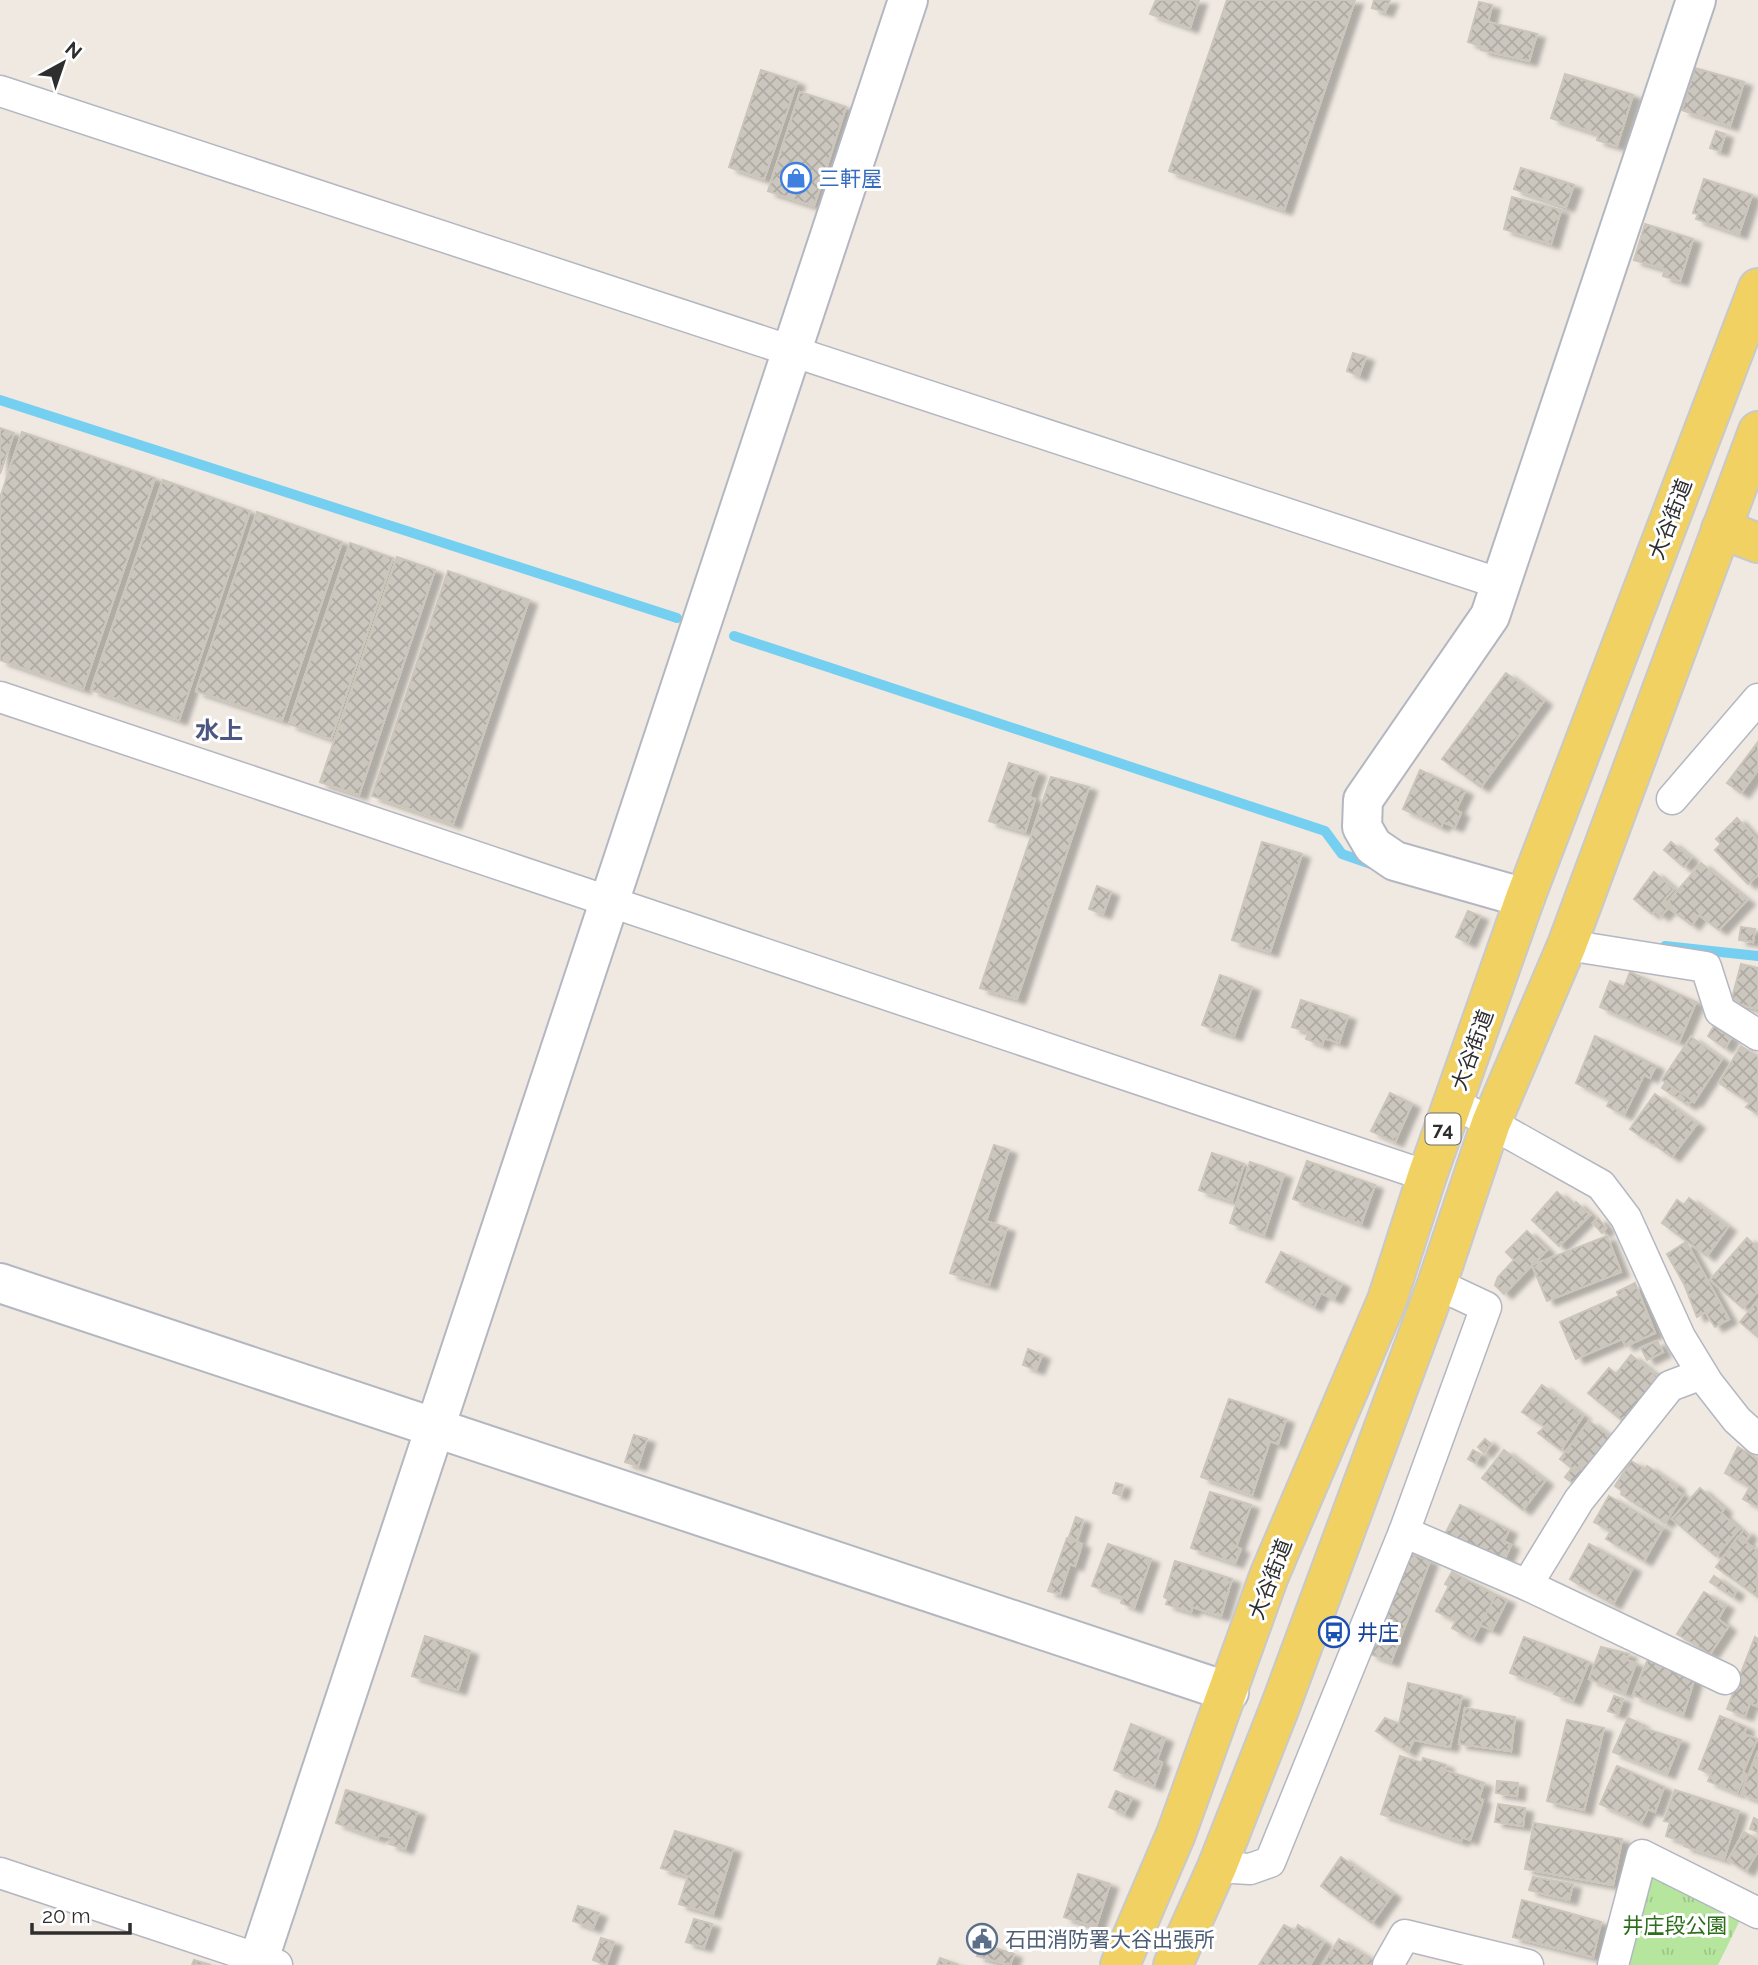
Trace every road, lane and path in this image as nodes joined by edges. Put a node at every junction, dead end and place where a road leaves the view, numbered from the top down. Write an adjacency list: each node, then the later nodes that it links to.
1 (908, 0): 5 (street)
2 (1696, 0): 9 (street)
3 (0, 91): 5 (street)
4 (1758, 288): 13 (main road, 大谷街道 / 74)
5 (793, 352): 9 (street); 14 (street)
6 (1758, 431): 7 (main road, 74)
7 (1721, 529): 8 (main road); 15 (main road, 74)
8 (1758, 543)
9 (1501, 584): 13 (street)
10 (0, 697): 14 (street)
11 (1758, 699): 12 (street)
12 (1672, 799)
13 (1525, 898): 17 (main road, 大谷街道 / 74)
14 (611, 903): 19 (street); 23 (street)
15 (1567, 944): 16 (street); 18 (main road, 74)
16 (1758, 1035)
17 (1453, 1102): 18 (street); 19 (main road, 大谷街道 / 74)
18 (1491, 1123): 21 (main road, 74); 22 (street)
19 (1427, 1177): 28 (main road, 大谷街道 / 74)
20 (0, 1283): 23 (street)
21 (1437, 1284): 25 (street); 29 (main road, 74)
22 (1702, 1374): 24 (street); 26 (street)
23 (435, 1429): 28 (street); 32 (street)
24 (1758, 1439)
25 (1404, 1532): 26 (street); 29 (street)
26 (1527, 1585): 27 (street)
27 (1725, 1679)
28 (1229, 1692): 33 (main road, 大谷街道 / 74)
29 (1217, 1867): 34 (main road, 74)
30 (0, 1873): 32 (street)
31 (1758, 1913): 37 (street)
32 (264, 1963)
33 (1120, 1965)
34 (1173, 1965)
35 (1388, 1965): 36 (street)
36 (1528, 1965)
37 (1613, 1965)

